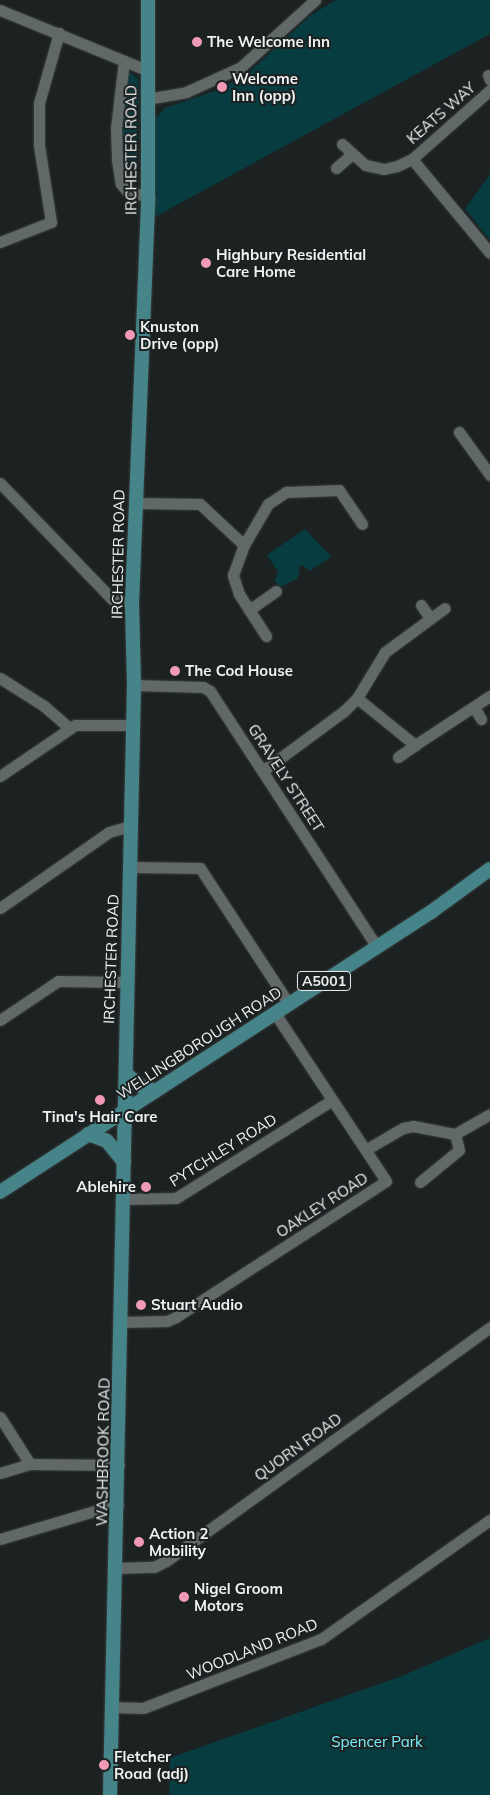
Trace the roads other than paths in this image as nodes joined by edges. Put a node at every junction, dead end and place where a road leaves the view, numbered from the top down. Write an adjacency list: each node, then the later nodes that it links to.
1 (148, 0): 7 (main road, IRCHESTER ROAD)
2 (315, 0): 3 (street)
3 (301, 4): 9 (street)
4 (0, 10): 5 (street)
5 (58, 33): 6 (street); 15 (street)
6 (124, 61): 7 (street); 14 (street)
7 (146, 70): 9 (main road, IRCHESTER ROAD)
8 (490, 90): 12 (street, KEATS WAY)
9 (148, 99): 14 (main road, IRCHESTER ROAD)
10 (342, 144): 11 (street, KEATS WAY)
11 (351, 155): 12 (street, KEATS WAY); 13 (street)
12 (412, 159): 16 (street, KEATS WAY)
13 (336, 168)
14 (148, 197): 20 (main road, IRCHESTER ROAD)
15 (0, 242)
16 (490, 253)
17 (459, 432): 18 (street)
18 (490, 475)
19 (1, 486): 24 (street)
20 (136, 503): 22 (street); 24 (main road, IRCHESTER ROAD)
21 (362, 524): 22 (street)
22 (244, 545): 27 (street)
23 (276, 591): 27 (street)
24 (132, 603): 31 (main road, IRCHESTER ROAD)
25 (421, 605): 28 (street)
26 (444, 608): 28 (street)
27 (249, 610): 29 (street)
28 (430, 618): 33 (street)
29 (266, 636)
30 (0, 678): 37 (street)
31 (134, 685): 36 (main road, IRCHESTER ROAD); 40 (street, GRAVELY STREET)
32 (490, 696): 34 (street)
33 (357, 698): 38 (street); 40 (street)
34 (474, 708): 35 (street); 38 (street)
35 (481, 719)
36 (133, 725): 37 (street); 42 (main road, IRCHESTER ROAD)
37 (69, 728): 41 (street)
38 (416, 745): 39 (street)
39 (398, 757)
40 (264, 770): 46 (street, GRAVELY STREET)
41 (0, 776)
42 (130, 826): 43 (main road, IRCHESTER ROAD); 45 (street)
43 (130, 867): 47 (main road, IRCHESTER ROAD); 48 (street)
44 (490, 869): 46 (main road, WELLINGBOROUGH ROAD / A5001)
45 (0, 908)
46 (377, 947): 48 (main road, WELLINGBOROUGH ROAD / A5001)
47 (127, 982): 50 (street); 51 (main road, IRCHESTER ROAD)
48 (289, 1004): 49 (main road, WELLINGBOROUGH ROAD / A5001)
49 (275, 1013): 52 (main road, WELLINGBOROUGH ROAD / A5001); 53 (street, OAKLEY ROAD)
50 (0, 1020)
51 (126, 1074): 52 (main road); 54 (main road, IRCHESTER ROAD)
52 (155, 1091): 54 (main road, WELLINGBOROUGH ROAD / A5001)
53 (332, 1100): 58 (street, OAKLEY ROAD); 62 (street, PYTCHLEY ROAD)
54 (125, 1110): 56 (main road, WELLINGBOROUGH ROAD / A5001); 59 (main road, WASHBROOK ROAD)
55 (490, 1114): 57 (street)
56 (88, 1134): 59 (main road); 61 (main road, WELLINGBOROUGH ROAD / A5001)
57 (455, 1134): 58 (street); 60 (street)
58 (367, 1149): 63 (street, OAKLEY ROAD)
59 (124, 1162): 62 (main road, WASHBROOK ROAD)
60 (420, 1182)
61 (0, 1192)
62 (124, 1199): 63 (main road, WASHBROOK ROAD)
63 (121, 1322): 67 (main road, WASHBROOK ROAD)
64 (490, 1327): 72 (street, QUORN ROAD)
65 (0, 1417): 66 (street)
66 (30, 1464): 67 (street); 68 (street)
67 (119, 1465): 69 (main road, WASHBROOK ROAD)
68 (0, 1473)
69 (118, 1504): 71 (street); 72 (main road, WASHBROOK ROAD)
70 (490, 1520): 73 (street, WOODLAND ROAD)
71 (0, 1539)
72 (116, 1568): 73 (main road, WASHBROOK ROAD)
73 (112, 1707): 74 (main road, WASHBROOK ROAD)
74 (110, 1795)

